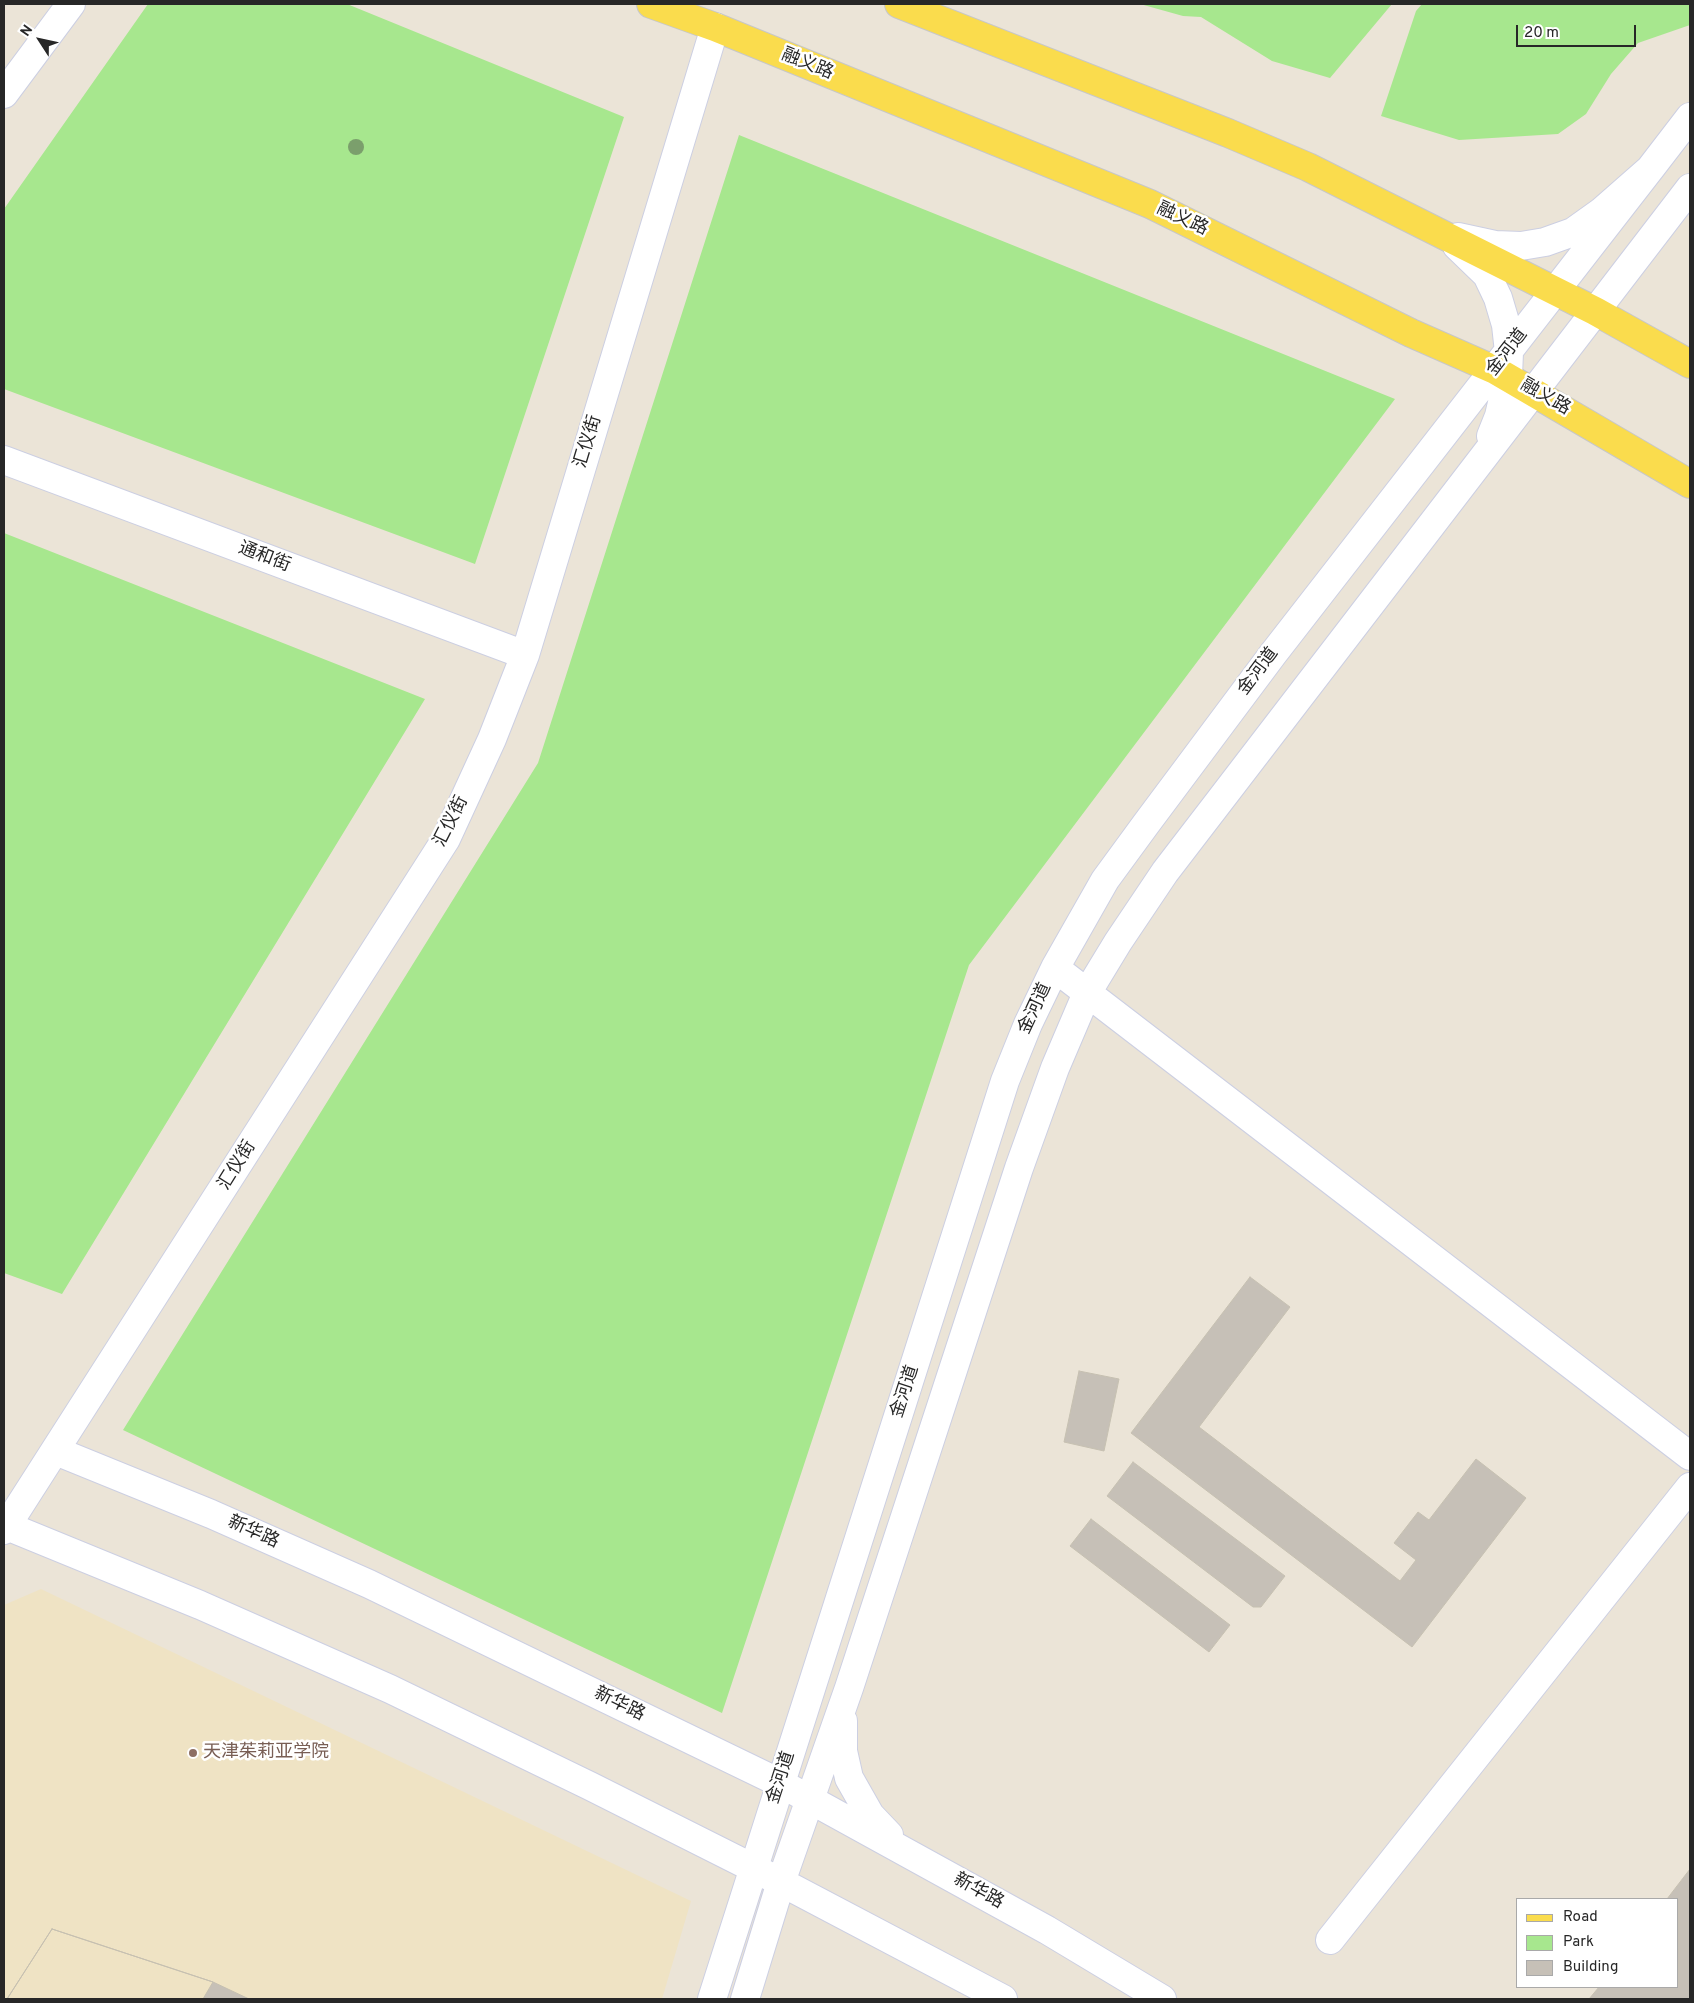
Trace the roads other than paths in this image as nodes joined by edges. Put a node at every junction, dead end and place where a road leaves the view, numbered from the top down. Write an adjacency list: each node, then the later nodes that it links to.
1 (71, 4): 5 (street)
2 (650, 4): 4 (main road, 融义路)
3 (899, 4): 9 (main road)
4 (715, 27): 13 (main road, 融义路); 18 (street, 汇仪街)
5 (4, 94)
6 (1690, 117): 7 (street)
7 (1650, 169): 9 (street); 10 (street, 金河道)
8 (1690, 188): 11 (street, 金河道)
9 (1437, 230): 10 (main road); 13 (street)
10 (1555, 291): 11 (main road); 13 (street, 金河道)
11 (1595, 311): 12 (main road); 14 (street, 金河道)
12 (1690, 364)
13 (1504, 366): 14 (main road, 融义路); 16 (street); 19 (street, 金河道)
14 (1534, 391): 16 (street, 金河道); 17 (main road, 融义路)
15 (4, 460): 18 (street, 通和街)
16 (1470, 474): 20 (street, 金河道)
17 (1690, 484)
18 (525, 655): 21 (street, 汇仪街)
19 (1055, 968): 20 (street); 26 (street, 金河道)
20 (1087, 993): 22 (street); 25 (street, 金河道)
21 (56, 1451): 24 (street, 汇仪街); 26 (street, 新华路)
22 (1690, 1456)
23 (1690, 1487): 31 (street)
24 (5, 1528): 29 (street)
25 (849, 1688): 27 (street, 金河道); 28 (street)
26 (780, 1783): 27 (street, 新华路); 29 (street, 金河道)
27 (810, 1798): 28 (street, 新华路); 30 (street, 金河道)
28 (916, 1859): 35 (street, 新华路)
29 (753, 1868): 30 (street); 32 (street, 金河道)
30 (781, 1882): 33 (street, 金河道); 34 (street)
31 (1330, 1940)
32 (712, 1999)
33 (745, 1999)
34 (1003, 1999)
35 (1162, 1999)

